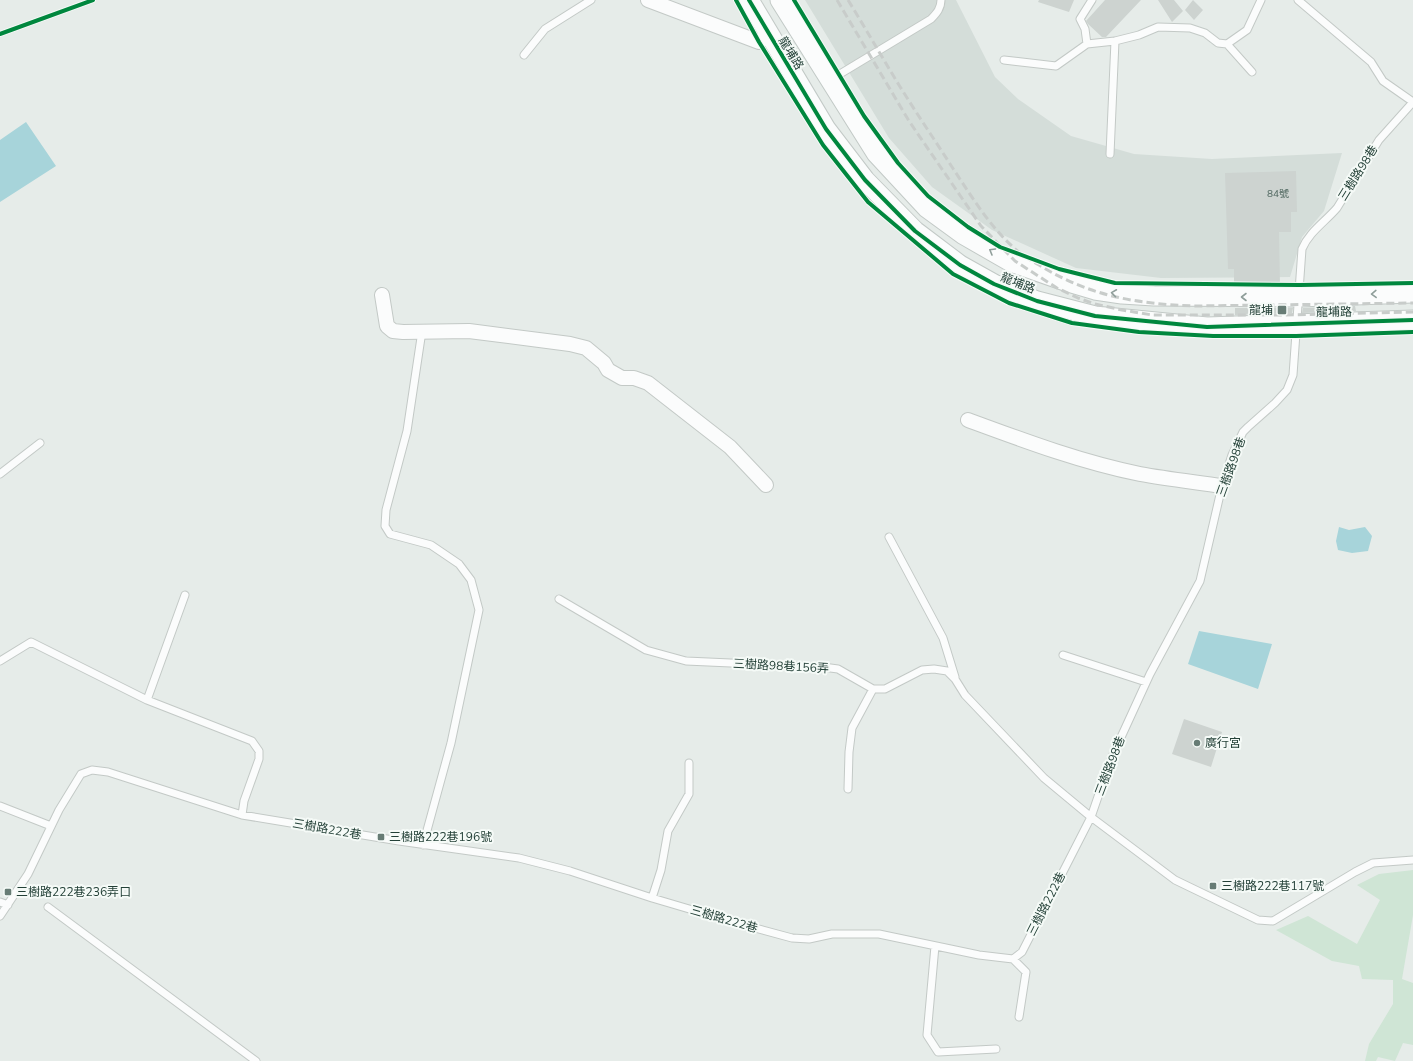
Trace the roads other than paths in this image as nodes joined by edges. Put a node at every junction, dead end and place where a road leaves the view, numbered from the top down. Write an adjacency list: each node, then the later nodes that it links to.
1 (591, 0): 13 (lane)
2 (648, 0): 9 (street)
3 (749, 0): 9 (street, 龍埔路)
4 (780, 0): 16 (street, 龍埔路)
5 (941, 0): 16 (lane)
6 (1092, 0): 11 (lane)
7 (1261, 0): 12 (lane)
8 (1298, 0): 17 (lane)
9 (769, 35): 23 (street, 龍埔路)
10 (1115, 41): 11 (lane); 12 (lane); 18 (lane)
11 (1087, 44): 14 (lane)
12 (1227, 44): 15 (lane)
13 (524, 55)
14 (1004, 60)
15 (1252, 72)
16 (830, 80): 21 (street, 龍埔路, one-way to 16)
17 (1413, 102): 21 (lane, 三樹路98巷)
18 (1110, 154)
19 (1413, 293): 21 (street, 龍埔路, one-way to 21)
20 (382, 294): 24 (street)
21 (1298, 297): 23 (lane, 三樹路98巷)
22 (1413, 320): 23 (street, 龍埔路)
23 (1296, 323): 29 (lane, 三樹路98巷)
24 (422, 331): 28 (street); 45 (lane)
25 (968, 420): 29 (street)
26 (40, 443): 27 (lane)
27 (0, 474)
28 (766, 485)
29 (1222, 486): 36 (lane, 三樹路98巷)
30 (889, 537): 35 (lane)
31 (185, 595): 38 (lane)
32 (559, 599): 37 (lane, 三樹路98巷156弄)
33 (1063, 655): 36 (lane)
34 (0, 660): 38 (lane)
35 (956, 679): 37 (lane); 43 (lane)
36 (1146, 682): 43 (lane, 三樹路98巷)
37 (873, 689): 40 (lane)
38 (147, 700): 42 (lane)
39 (689, 763): 47 (lane)
40 (848, 789)
41 (0, 806): 44 (lane)
42 (242, 815): 44 (lane, 三樹路222巷); 45 (lane, 三樹路222巷)
43 (1091, 817): 46 (lane); 53 (lane, 三樹路222巷)
44 (51, 826): 49 (lane, 三樹路222巷)
45 (423, 845): 47 (lane, 三樹路222巷)
46 (1413, 860)
47 (652, 898): 52 (lane, 三樹路222巷)
48 (0, 902): 49 (lane)
49 (8, 905): 51 (lane, 三樹路222巷)
50 (48, 908): 56 (lane)
51 (0, 916)
52 (935, 946): 53 (lane, 三樹路222巷); 55 (lane)
53 (1013, 959): 54 (lane)
54 (1019, 1017)
55 (996, 1050)
56 (256, 1061)

